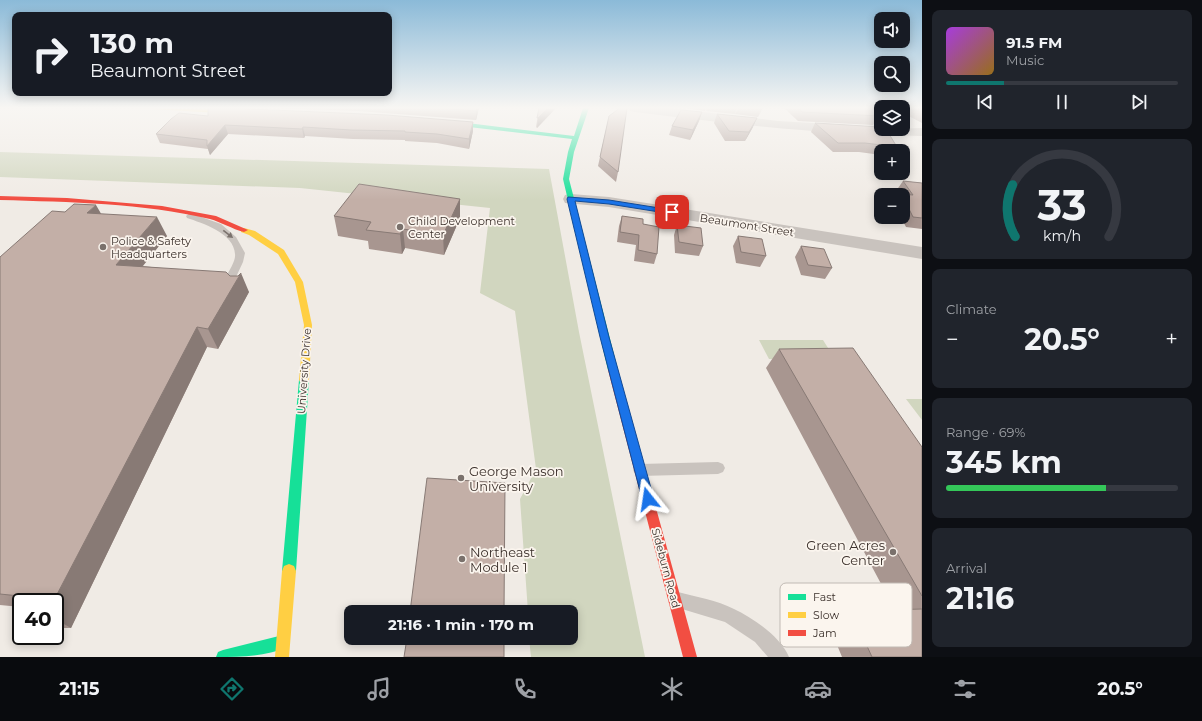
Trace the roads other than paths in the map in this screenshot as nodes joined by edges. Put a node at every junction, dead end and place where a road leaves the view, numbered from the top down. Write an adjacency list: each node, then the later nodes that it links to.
1 (575, 138): 3 (street, Sideburn Road)
2 (0, 198): 4 (street, University Drive)
3 (571, 199): 5 (street, Beaumont Street); 8 (street, Sideburn Road)
4 (180, 212): 6 (lane, one-way to 6); 10 (street, University Drive)
5 (922, 253)
6 (242, 292)
7 (718, 468): 8 (lane)
8 (640, 470): 9 (street, Sideburn Road)
9 (675, 599): 13 (street, Sideburn Road); 14 (lane)
10 (282, 642): 11 (street); 12 (street, University Drive)
11 (223, 657)
12 (282, 657)
13 (690, 657)
14 (780, 657)

